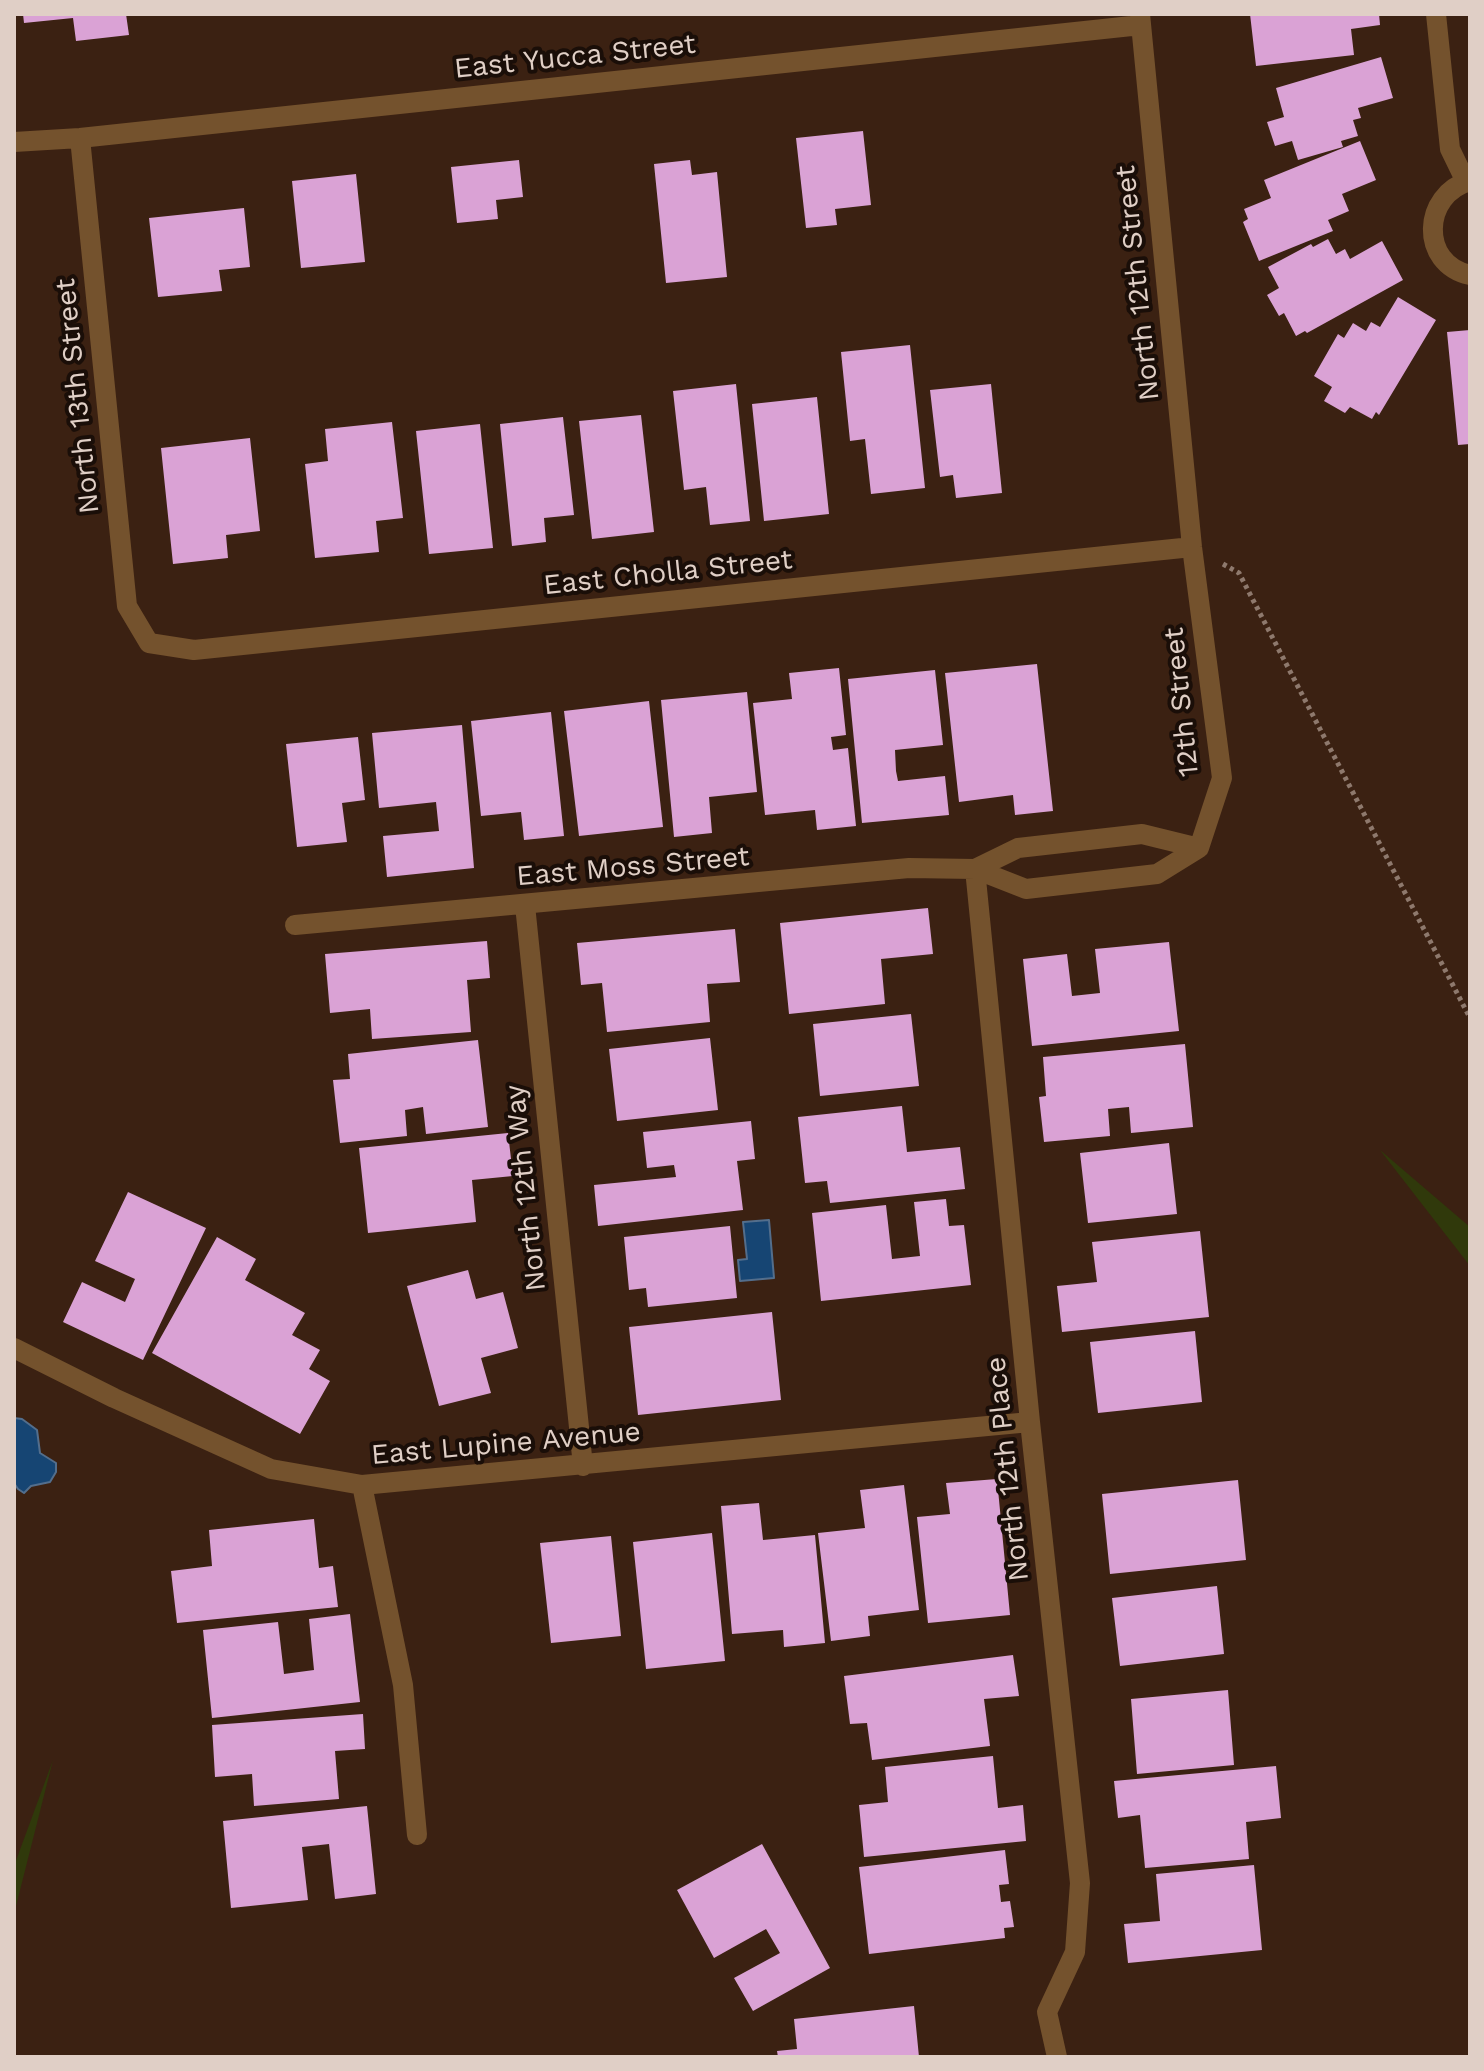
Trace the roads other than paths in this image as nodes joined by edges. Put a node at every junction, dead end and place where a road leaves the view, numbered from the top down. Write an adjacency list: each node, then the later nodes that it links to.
1 (1436, 14): 5 (street)
2 (1141, 19): 3 (street, East Yucca Street); 7 (street, North 12th Street)
3 (80, 138): 4 (street, East Yucca Street); 8 (street, North 13th Street)
4 (14, 142)
5 (1468, 181): 6 (street)
6 (1470, 275)
7 (1192, 547): 8 (street, East Cholla Street); 9 (street, 12th Street)
8 (149, 643)
9 (1199, 848): 10 (street, East Moss Street); 10 (street, East Moss Street)
10 (975, 869): 11 (street, East Moss Street); 14 (street, North 12th Place)
11 (525, 905): 12 (street, East Moss Street); 15 (street, North 12th Way)
12 (295, 925)
13 (14, 1348): 16 (street, East Lupine Avenue)
14 (1030, 1422): 15 (street, East Lupine Avenue); 18 (street, North 12th Place)
15 (583, 1466): 16 (street, East Lupine Avenue)
16 (362, 1485): 17 (street)
17 (417, 1835)
18 (1057, 2057)

